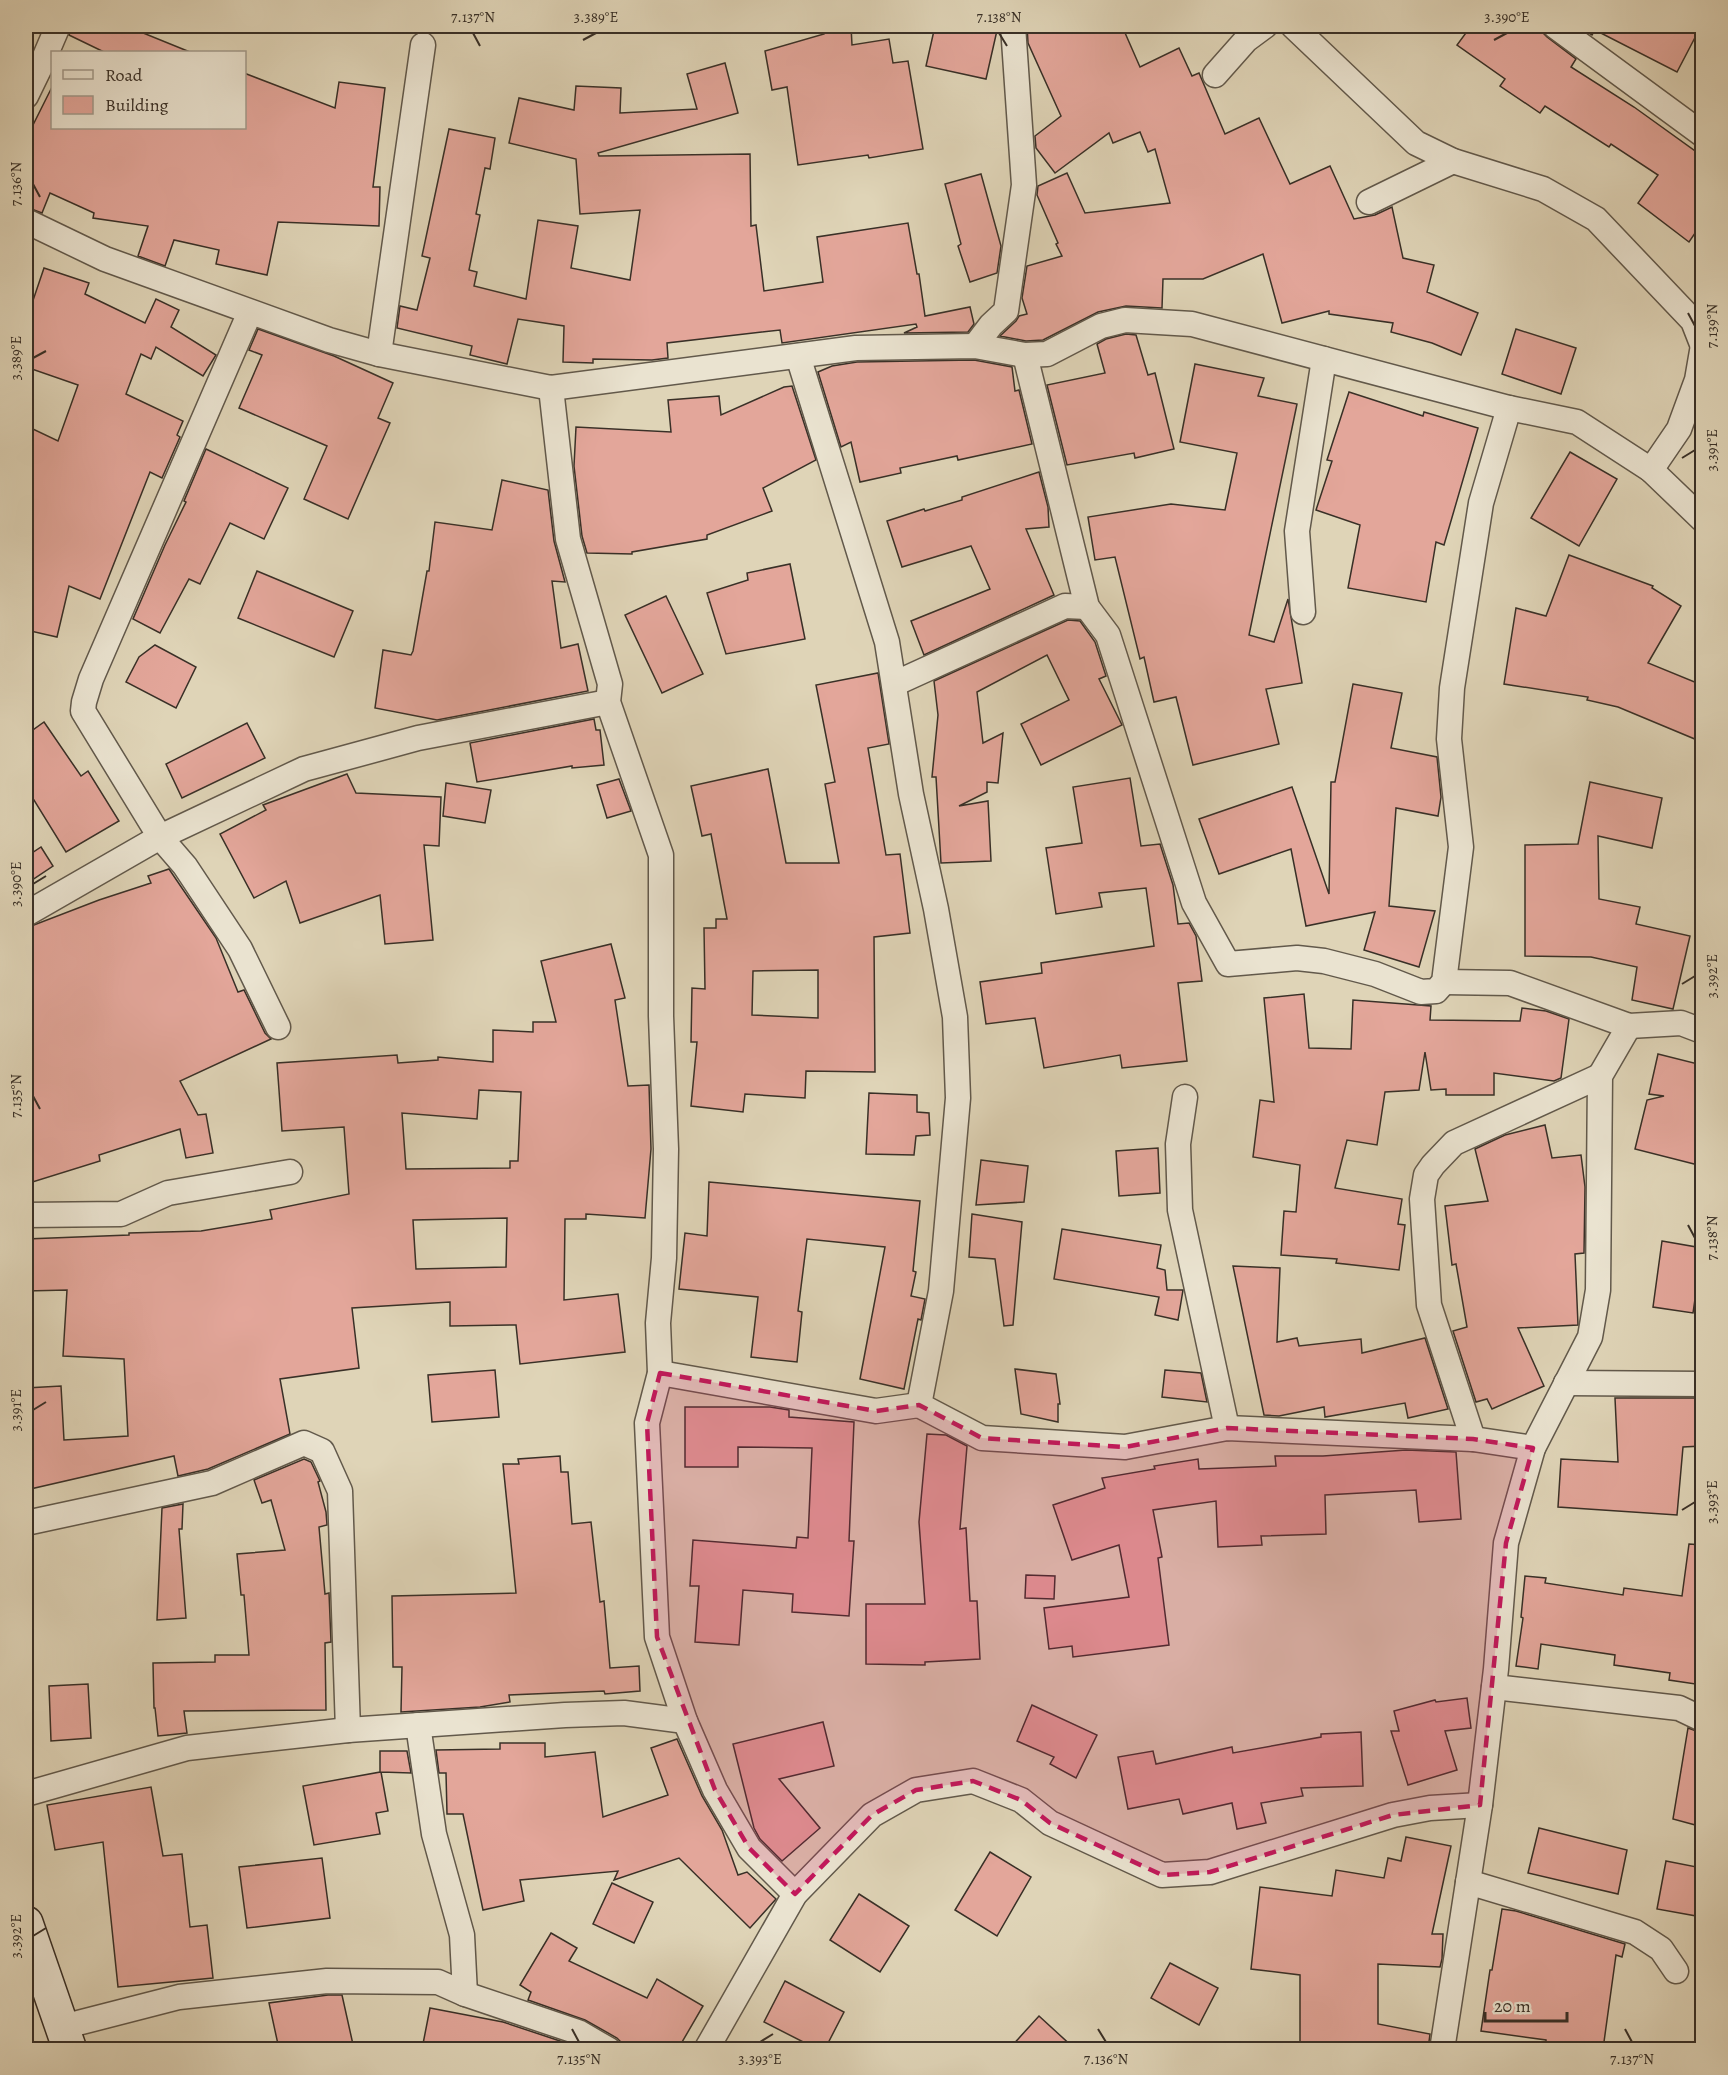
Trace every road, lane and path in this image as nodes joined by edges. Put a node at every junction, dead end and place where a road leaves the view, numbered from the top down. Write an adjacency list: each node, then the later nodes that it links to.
1 (58, 26): 8 (street)
2 (1012, 26): 15 (street)
3 (1265, 26): 7 (street)
4 (1293, 26): 10 (street)
5 (1555, 26): 9 (street)
6 (423, 45): 17 (street)
7 (1215, 75)
8 (26, 96)
9 (1702, 134)
10 (1452, 161): 11 (street); 14 (street)
11 (1369, 202)
12 (26, 221): 13 (street)
13 (250, 312): 17 (street); 29 (street)
14 (1702, 344)
15 (975, 346): 18 (street); 19 (street)
16 (1702, 351): 23 (street)
17 (379, 354): 21 (street)
18 (1025, 355): 20 (street); 25 (street)
19 (798, 356): 21 (street); 27 (street)
20 (1324, 359): 22 (street); 26 (street)
21 (551, 388): 28 (street)
22 (1509, 408): 23 (street); 31 (street)
23 (1651, 470): 24 (street)
24 (1702, 519)
25 (1087, 607): 27 (street); 31 (street)
26 (1303, 612)
27 (894, 684): 42 (street)
28 (608, 702): 29 (street); 39 (street)
29 (160, 837): 30 (street); 33 (street)
30 (26, 914)
31 (1444, 982): 32 (street)
32 (1629, 1026): 34 (street); 35 (street)
33 (278, 1027)
34 (1702, 1031)
35 (1600, 1076): 40 (street); 44 (street)
36 (1185, 1097): 43 (street)
37 (290, 1172): 38 (street)
38 (26, 1215)
39 (660, 1373): 42 (street); 49 (street)
40 (1566, 1383): 41 (street); 45 (street)
41 (1702, 1384)
42 (919, 1405): 43 (street)
43 (1227, 1428): 44 (street)
44 (1473, 1439): 45 (street)
45 (1533, 1448): 47 (street)
46 (26, 1523): 51 (street)
47 (1494, 1687): 48 (street); 53 (street)
48 (1702, 1719)
49 (685, 1722): 50 (street); 55 (street)
50 (418, 1725): 51 (street); 58 (street)
51 (348, 1730): 52 (street)
52 (26, 1794)
53 (1480, 1805): 54 (street); 55 (street)
54 (1468, 1882): 57 (street); 62 (street)
55 (795, 1894): 61 (street)
56 (26, 1923): 59 (street)
57 (1676, 1971)
58 (465, 1994): 59 (street); 60 (street)
59 (66, 2038)
60 (609, 2049)
61 (706, 2049)
62 (1442, 2049)

